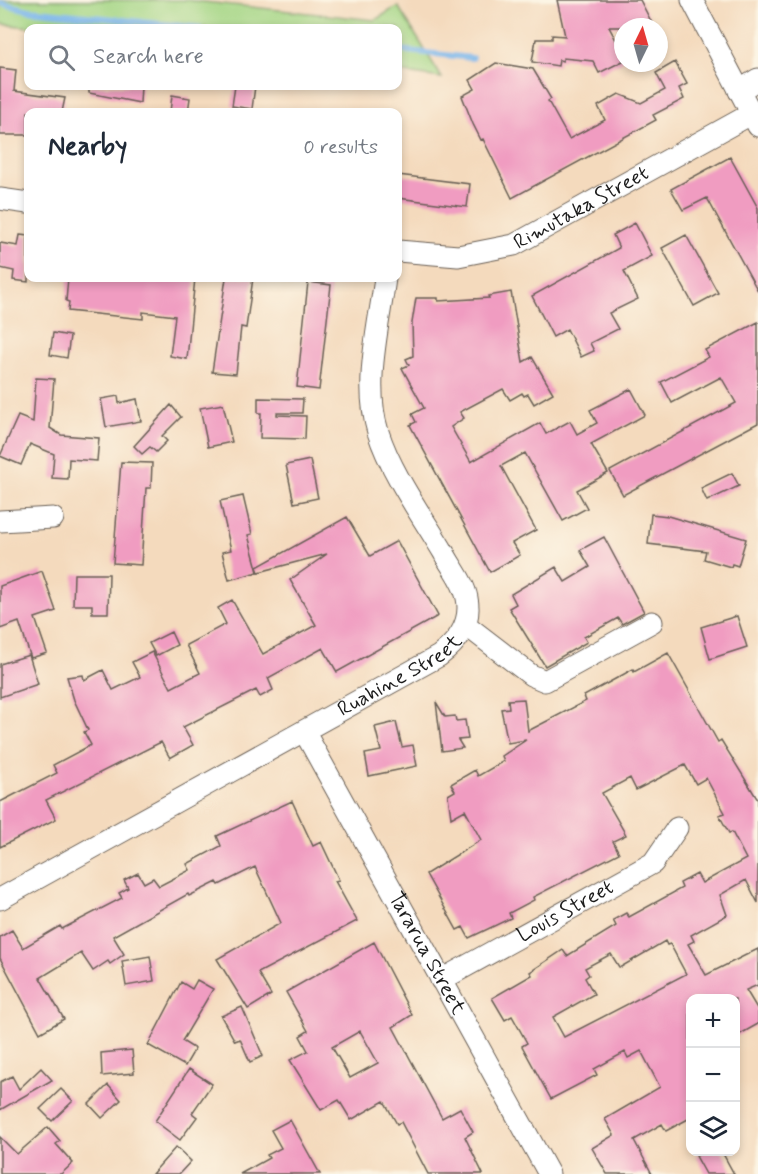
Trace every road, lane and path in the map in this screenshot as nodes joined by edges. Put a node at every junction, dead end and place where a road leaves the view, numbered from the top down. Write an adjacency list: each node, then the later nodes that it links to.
1 (692, 0): 3 (street)
2 (758, 79): 3 (street)
3 (739, 91): 4 (street)
4 (755, 120): 7 (street, Rimutaka Street)
5 (0, 200): 6 (street)
6 (24, 203)
7 (402, 251)
8 (384, 282): 12 (street, Ruahine Street)
9 (53, 518): 10 (street)
10 (0, 521)
11 (652, 622): 12 (street)
12 (466, 625): 13 (street, Ruahine Street)
13 (304, 731): 15 (street, Ruahine Street); 16 (street, Tararua Street)
14 (677, 828): 16 (street, Louis Street)
15 (0, 899)
16 (441, 980): 17 (street, Tararua Street)
17 (549, 1174)

